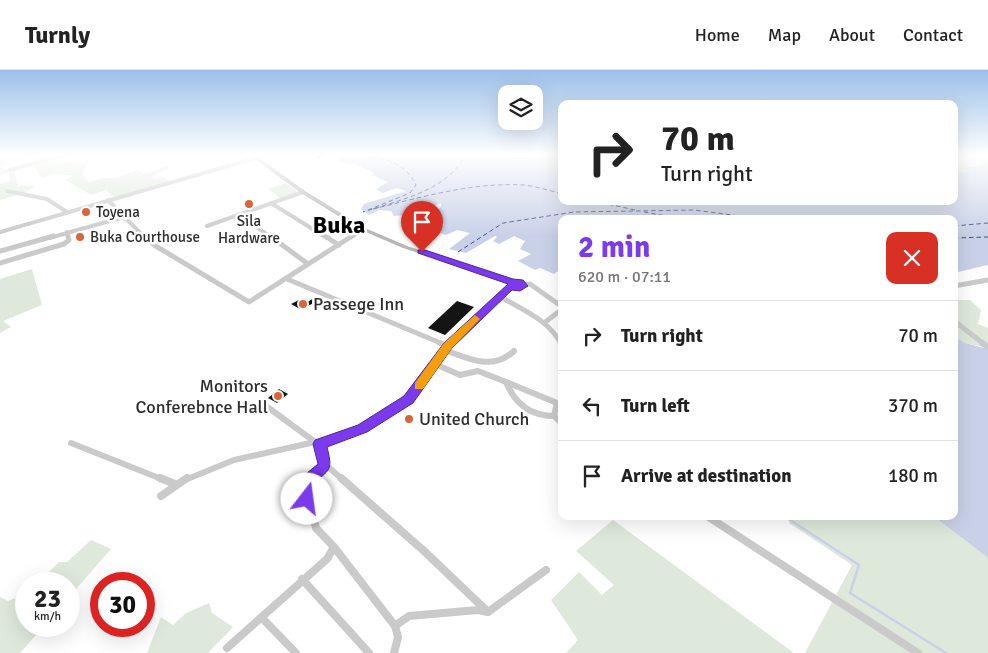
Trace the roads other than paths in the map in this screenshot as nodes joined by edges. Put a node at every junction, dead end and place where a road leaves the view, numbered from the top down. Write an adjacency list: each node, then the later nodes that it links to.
1 (170, 181): 5 (street)
2 (288, 181): 4 (main road)
3 (7, 191): 7 (street)
4 (303, 192): 6 (street); 11 (main road)
5 (108, 200): 7 (street); 9 (street)
6 (272, 203): 8 (street); 14 (street)
7 (67, 212): 12 (street)
8 (239, 214): 10 (street); 17 (street)
9 (124, 217): 13 (street); 18 (street)
10 (207, 226)
11 (363, 230): 14 (street); 20 (main road)
12 (0, 232)
13 (67, 232): 15 (street); 16 (street)
14 (339, 245): 17 (street)
15 (0, 251)
16 (0, 263)
17 (308, 264): 18 (street)
18 (287, 279): 30 (street)
19 (988, 280): 22 (street)
20 (512, 284): 21 (main road); 23 (street)
21 (523, 284): 24 (street)
22 (958, 285)
23 (499, 296): 26 (street); 30 (street)
24 (558, 306)
25 (558, 311): 26 (street)
26 (544, 323): 28 (street)
27 (958, 324): 29 (street)
28 (558, 338)
29 (988, 347)
30 (447, 348): 31 (street); 32 (street)
31 (514, 351)
32 (435, 364): 33 (street); 38 (street)
33 (506, 382): 35 (street); 35 (street)
34 (262, 403): 38 (street)
35 (554, 416): 36 (street)
36 (558, 420)
37 (71, 443): 40 (street)
38 (317, 443): 39 (street); 40 (street)
39 (325, 464): 43 (street); 46 (street)
40 (175, 484): 41 (street)
41 (161, 496)
42 (713, 520): 53 (street)
43 (334, 547): 45 (street); 48 (street)
44 (546, 570): 46 (street)
45 (302, 579): 47 (street); 51 (street)
46 (488, 612): 48 (street)
47 (262, 618): 49 (street); 50 (street)
48 (396, 626): 52 (street)
49 (227, 648)
50 (296, 653)
51 (369, 653)
52 (394, 653)
53 (918, 653)

